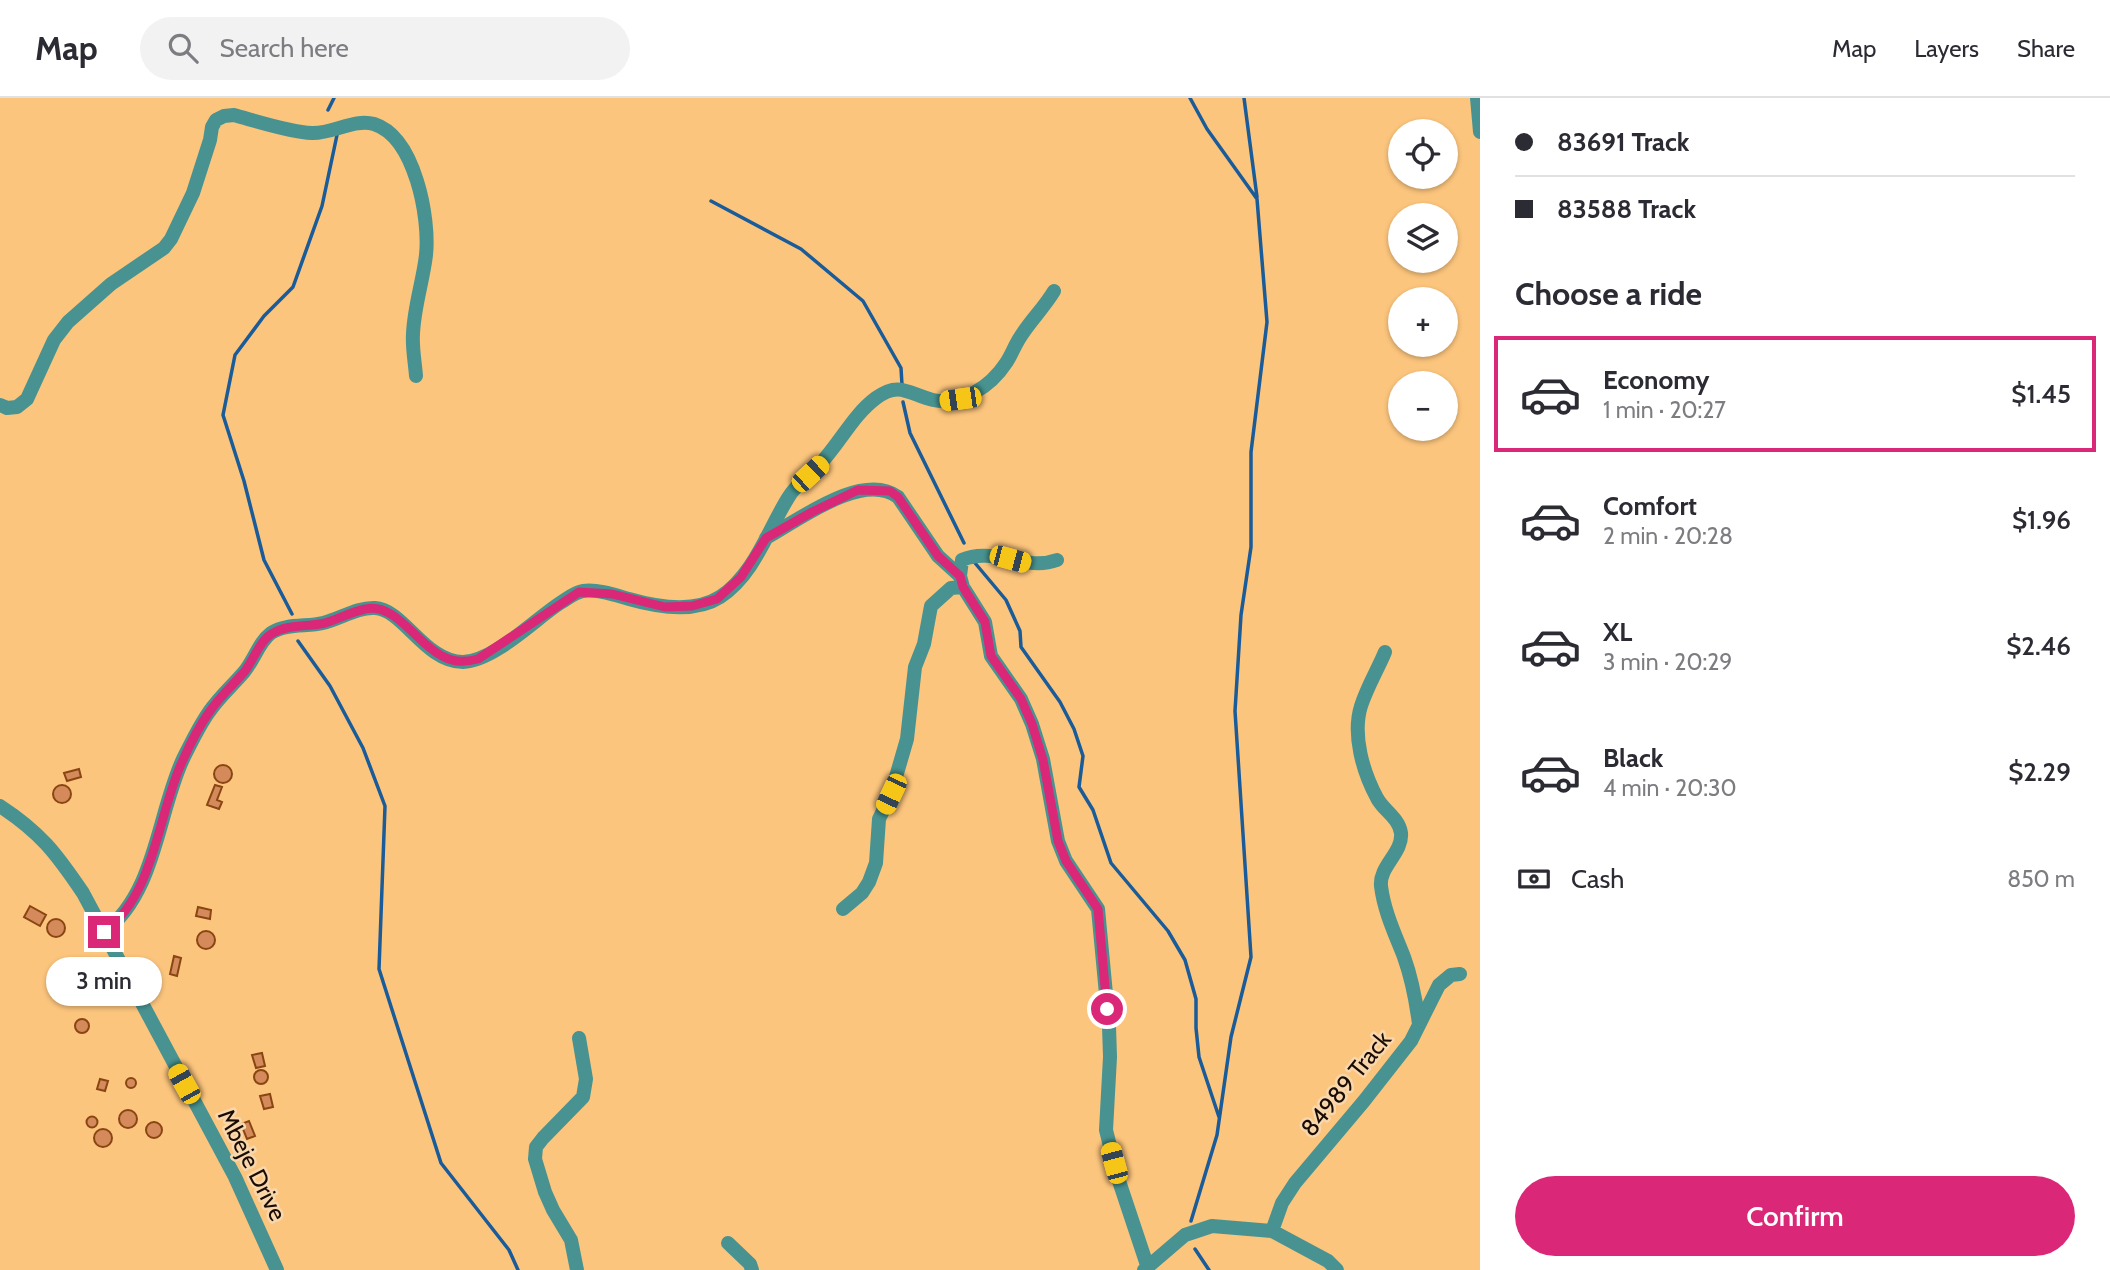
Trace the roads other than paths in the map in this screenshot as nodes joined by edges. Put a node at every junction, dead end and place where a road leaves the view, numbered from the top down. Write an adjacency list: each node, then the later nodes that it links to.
1 (1477, 98): 2 (street)
2 (1480, 132)
3 (1054, 291): 6 (street)
4 (415, 376): 5 (street)
5 (0, 405)
6 (766, 538): 8 (street); 12 (street)
7 (1057, 560): 8 (street)
8 (961, 582): 11 (street); 18 (street)
9 (1385, 652): 14 (street)
10 (0, 806): 12 (street, Mbeje Drive)
11 (843, 909)
12 (104, 932): 19 (street, Mbeje Drive)
13 (1460, 974): 14 (street, 84989 Track)
14 (1419, 1024): 16 (street, 84989 Track)
15 (579, 1038): 20 (street)
16 (1272, 1231): 18 (street); 22 (street)
17 (728, 1243): 21 (street)
18 (1145, 1267)
19 (277, 1270)
20 (577, 1270)
21 (752, 1270)
22 (1337, 1270)

